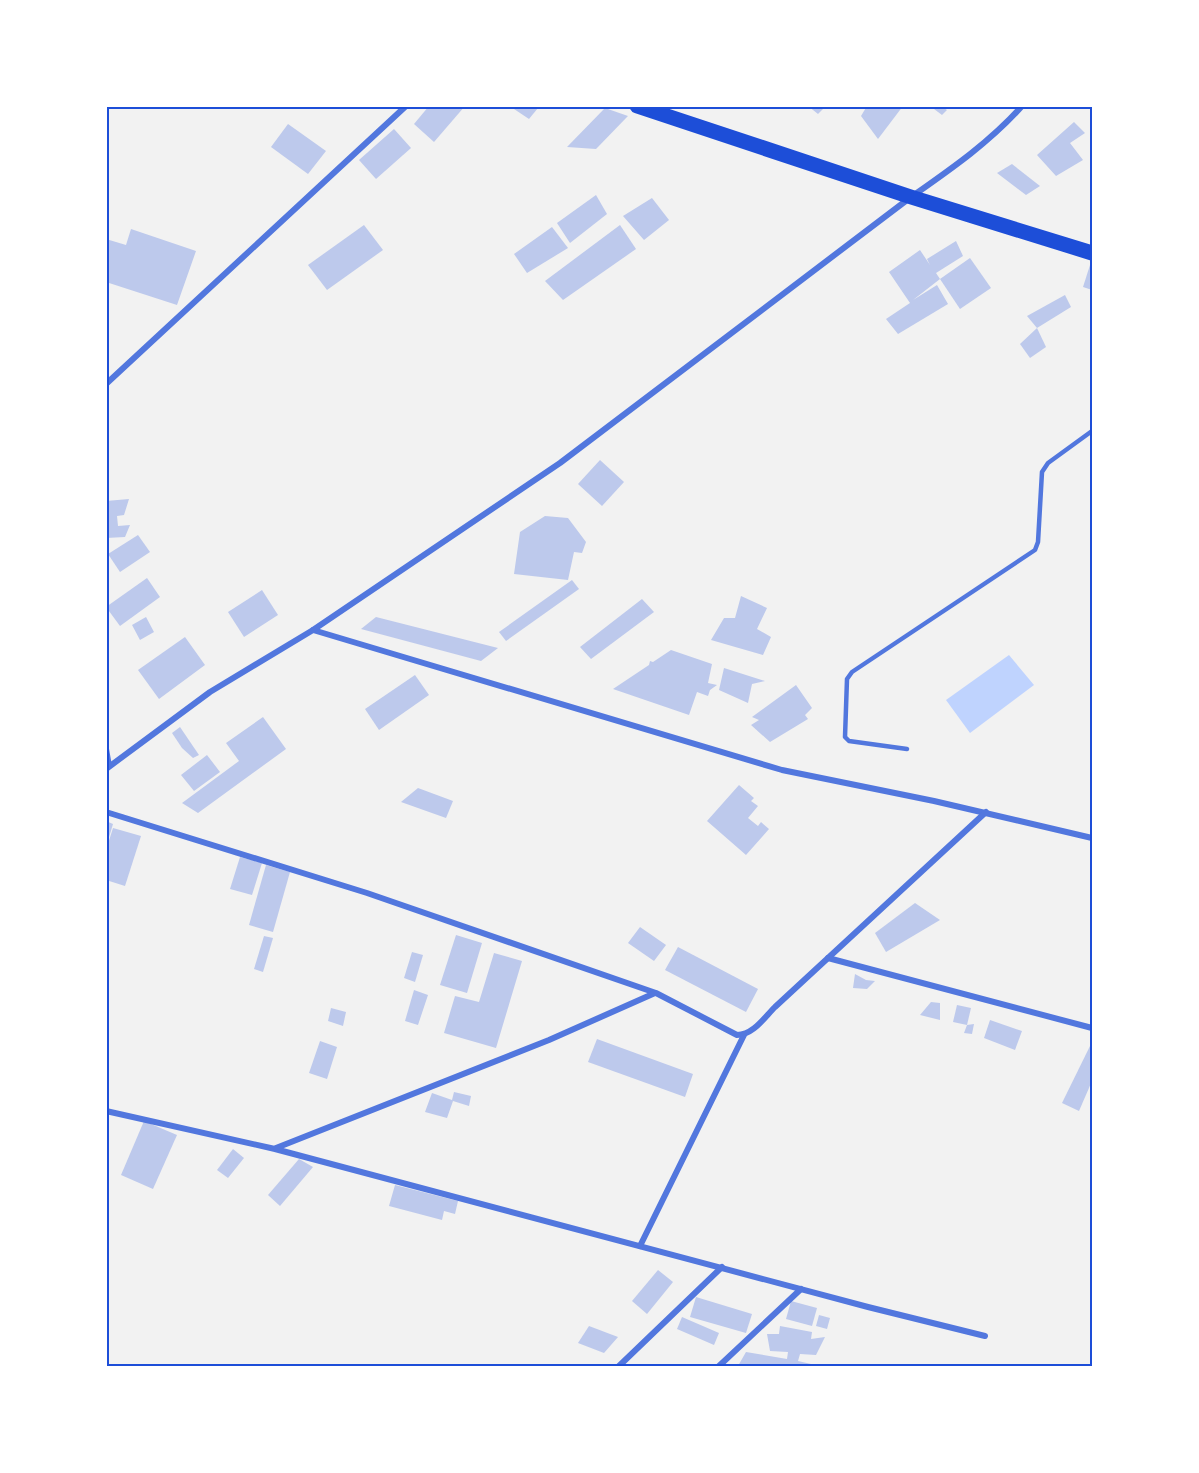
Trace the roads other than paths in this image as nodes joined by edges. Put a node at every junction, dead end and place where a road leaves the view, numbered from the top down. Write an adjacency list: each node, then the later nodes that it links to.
1 (406, 106): 6 (street)
2 (637, 106): 4 (highway)
3 (1022, 106): 4 (street)
4 (911, 197): 5 (highway); 8 (street)
5 (1092, 253)
6 (106, 384)
7 (1092, 431): 10 (lane)
8 (313, 630): 11 (street); 13 (street)
9 (106, 749): 11 (street)
10 (907, 749)
11 (108, 767)
12 (106, 812): 16 (street)
13 (987, 812): 14 (street); 15 (street)
14 (1092, 838)
15 (828, 958): 17 (street); 18 (street)
16 (656, 993): 18 (street); 20 (street)
17 (1092, 1028)
18 (744, 1035): 21 (street)
19 (106, 1111): 20 (street)
20 (275, 1149): 21 (street)
21 (640, 1246): 22 (street)
22 (722, 1267): 23 (street); 25 (street)
23 (801, 1289): 24 (street); 26 (street)
24 (985, 1336)
25 (619, 1366)
26 (718, 1366)

